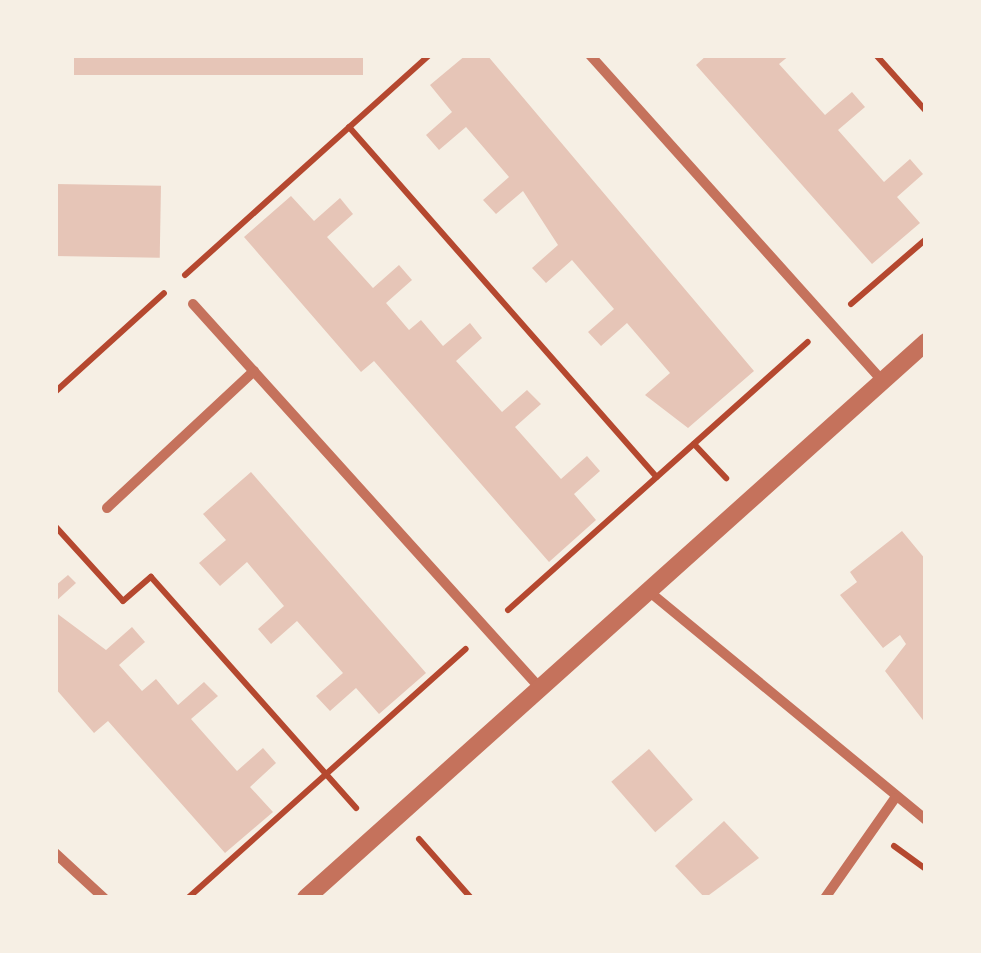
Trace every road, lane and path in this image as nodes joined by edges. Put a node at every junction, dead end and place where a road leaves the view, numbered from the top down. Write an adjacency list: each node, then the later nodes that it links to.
1 (429, 55): 5 (path)
2 (876, 55): 4 (path)
3 (597, 57): 8 (street)
4 (926, 111)
5 (349, 127): 12 (path); 14 (path)
6 (926, 239): 8 (path)
7 (193, 304): 10 (street)
8 (828, 324): 11 (street); 13 (path)
9 (926, 342): 11 (street)
10 (254, 371): 16 (street); 19 (street)
11 (883, 381): 15 (street)
12 (55, 392)
13 (694, 444): 14 (path); 15 (path)
14 (656, 477): 19 (path)
15 (747, 500): 18 (street)
16 (106, 508)
17 (55, 526): 21 (path)
18 (646, 589): 20 (street); 22 (street)
19 (488, 628): 20 (street); 21 (path)
20 (538, 686): 23 (street)
21 (332, 777): 24 (path); 28 (path)
22 (895, 798): 25 (street); 31 (street)
23 (398, 814): 29 (street); 30 (path)
24 (344, 819)
25 (926, 820)
26 (55, 853): 27 (street)
27 (104, 898)
28 (188, 898)
29 (306, 898)
30 (471, 898)
31 (825, 898)

